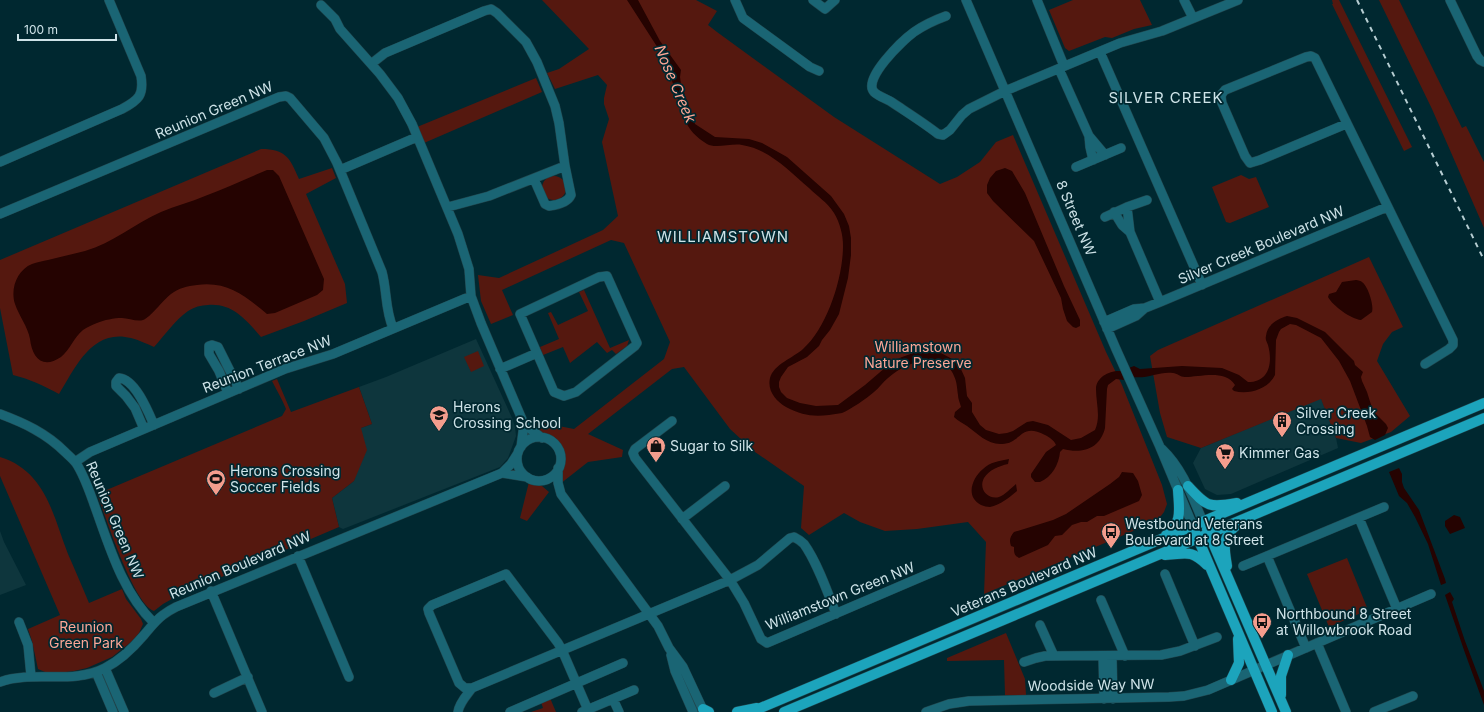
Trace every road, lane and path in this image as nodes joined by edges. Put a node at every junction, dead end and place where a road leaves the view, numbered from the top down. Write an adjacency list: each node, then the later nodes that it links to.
1 (109, 0): 25 (street)
2 (735, 0): 17 (street)
3 (813, 0): 4 (street)
4 (835, 0)
5 (966, 0): 18 (street, 8 Street NW)
6 (1037, 0): 16 (street)
7 (1184, 0): 12 (street)
8 (1238, 0): 12 (street)
9 (1450, 0): 14 (street)
10 (321, 6): 15 (street)
11 (946, 16): 18 (street)
12 (1193, 18): 13 (street)
13 (1100, 52): 16 (street); 38 (street)
14 (1484, 62)
15 (371, 64): 21 (street); 26 (street)
16 (1062, 68): 18 (street); 20 (street)
17 (819, 71)
18 (1005, 91): 41 (street, 8 Street NW)
19 (1346, 124): 19 (street); 33 (street)
20 (1089, 136): 23 (street); 24 (street)
21 (417, 137): 28 (street); 31 (street)
22 (1121, 148): 23 (street)
23 (1105, 155): 24 (street)
24 (1093, 160): 27 (street)
25 (0, 162)
26 (565, 166): 29 (street); 29 (street)
27 (1076, 167)
28 (340, 170): 35 (street, Reunion Green NW); 42 (street, Reunion Green NW)
29 (534, 179): 31 (street)
30 (1147, 200): 32 (street)
31 (448, 207): 39 (street)
32 (1127, 207): 34 (street); 37 (street)
33 (1387, 207): 38 (street, Silver Creek Boulevard NW); 44 (street)
34 (1114, 212): 36 (street); 37 (street)
35 (0, 214)
36 (1105, 217)
37 (1130, 232): 40 (street)
38 (1202, 285): 40 (street, Silver Creek Boulevard NW)
39 (471, 296): 42 (street, Reunion Terrace NW); 45 (street)
40 (1160, 302): 41 (street, Silver Creek Boulevard NW)
41 (1106, 325): 56 (street, 8 Street NW)
42 (393, 328): 46 (street, Reunion Terrace NW)
43 (537, 353): 43 (street); 45 (street)
44 (1425, 364)
45 (500, 369): 52 (street)
46 (239, 389): 47 (street, Reunion Terrace NW); 47 (street)
47 (228, 393): 53 (street, Reunion Terrace NW)
48 (1479, 405): 66 (main road, Veterans Boulevard NW)
49 (0, 414): 58 (street, Reunion Green NW)
50 (1484, 418): 68 (main road, Veterans Boulevard NW)
51 (672, 421): 70 (street, Williamstown Green NW)
52 (524, 424): 55 (street); 57 (street)
53 (154, 425): 54 (street, Reunion Terrace NW); 54 (street)
54 (144, 429): 58 (street, Reunion Terrace NW)
55 (542, 438): 57 (street); 59 (street)
56 (1160, 447): 63 (street, 8 Street NW); 64 (street, 8 Street NW)
57 (520, 450): 60 (street, Reunion Boulevard NW); 61 (street)
58 (75, 462): 92 (street, Reunion Green NW)
59 (558, 468): 61 (street); 65 (street)
60 (502, 473): 61 (street); 77 (street, Reunion Boulevard NW)
61 (532, 479): 65 (street)
62 (725, 486): 70 (street)
63 (1188, 486): 66 (main road); 71 (street, 8 Street NW)
64 (1178, 490): 72 (street, 8 Street NW); 75 (main road)
65 (561, 494): 89 (street)
66 (1253, 501): 71 (main road, Veterans Boulevard NW)
67 (1384, 507): 69 (street)
68 (1245, 518): 73 (main road, Veterans Boulevard NW); 83 (main road)
69 (1359, 518): 78 (street); 88 (street)
70 (682, 520): 84 (street, Williamstown Green NW)
71 (1203, 522): 72 (main road, Veterans Boulevard NW); 73 (main road, 8 Street NW)
72 (1193, 526): 74 (main road, 8 Street NW); 75 (main road, Veterans Boulevard NW)
73 (1209, 534): 74 (main road, Veterans Boulevard NW); 83 (main road, 8 Street NW)
74 (1198, 538): 76 (main road, Veterans Boulevard NW); 80 (main road, 8 Street NW)
75 (1159, 540): 123 (main road, Veterans Boulevard NW)
76 (1157, 555): 80 (main road); 134 (main road, Veterans Boulevard NW)
77 (298, 556): 85 (street, Reunion Boulevard NW); 112 (street)
78 (1267, 556): 79 (street); 98 (street)
79 (1243, 566)
80 (1210, 567): 94 (main road, 8 Street NW)
81 (940, 569): 90 (street, Williamstown Green NW)
82 (1164, 574): 97 (street)
83 (1229, 578): 106 (main road, 8 Street NW)
84 (730, 580): 89 (street); 90 (street, Williamstown Green NW); 90 (street)
85 (212, 591): 92 (street, Reunion Boulevard NW); 111 (street)
86 (1431, 594): 88 (street, Woodside Way NW)
87 (1101, 600): 103 (street)
88 (1398, 609): 96 (street, Woodside Way NW)
89 (649, 613): 99 (street); 125 (street)
90 (836, 614)
91 (19, 622): 110 (street)
92 (154, 623): 107 (street, Reunion Boulevard NW)
93 (1040, 625): 101 (street)
94 (1237, 631): 108 (main road, 8 Street NW); 113 (main road)
95 (1218, 637): 97 (street)
96 (1317, 643): 98 (street, Woodside Way NW); 138 (street)
97 (1195, 646): 103 (street)
98 (1306, 648): 100 (street, Woodside Way NW)
99 (562, 650): 115 (street); 116 (street); 116 (street)
100 (1288, 655): 106 (street, Woodside Way NW); 122 (main road)
101 (1054, 656): 102 (street); 104 (street)
102 (1107, 656): 103 (street); 121 (street)
103 (1125, 656)
104 (1024, 662)
105 (624, 663): 115 (street)
106 (1266, 665): 108 (street, Woodside Way NW); 122 (main road, 8 Street NW)
107 (105, 668): 109 (street, Reunion Boulevard NW); 127 (street)
108 (1254, 670): 113 (street, Woodside Way NW); 136 (main road, 8 Street NW)
109 (96, 672): 110 (street, Reunion Boulevard NW); 126 (street)
110 (31, 676): 114 (street, Reunion Boulevard NW)
111 (248, 677): 118 (street); 128 (street)
112 (349, 677)
113 (1231, 680): 121 (street, Woodside Way NW)
114 (0, 682)
115 (577, 683): 124 (street); 130 (street)
116 (472, 688): 129 (street)
117 (634, 690): 120 (street)
118 (214, 693)
119 (1413, 696): 139 (street)
120 (613, 699): 124 (street); 131 (street)
121 (1109, 699): 135 (street, Woodside Way NW)
122 (1281, 700): 137 (main road, 8 Street NW)
123 (761, 708): 132 (main road); 133 (main road, Veterans Boulevard NW)
124 (585, 711)
125 (702, 711)
126 (113, 712)
127 (124, 712)
128 (262, 712)
129 (458, 712)
130 (510, 712)
131 (619, 712)
132 (737, 712)
133 (751, 712)
134 (784, 712)
135 (926, 712)
136 (1272, 712)
137 (1286, 712)
138 (1346, 712)
139 (1374, 712)

